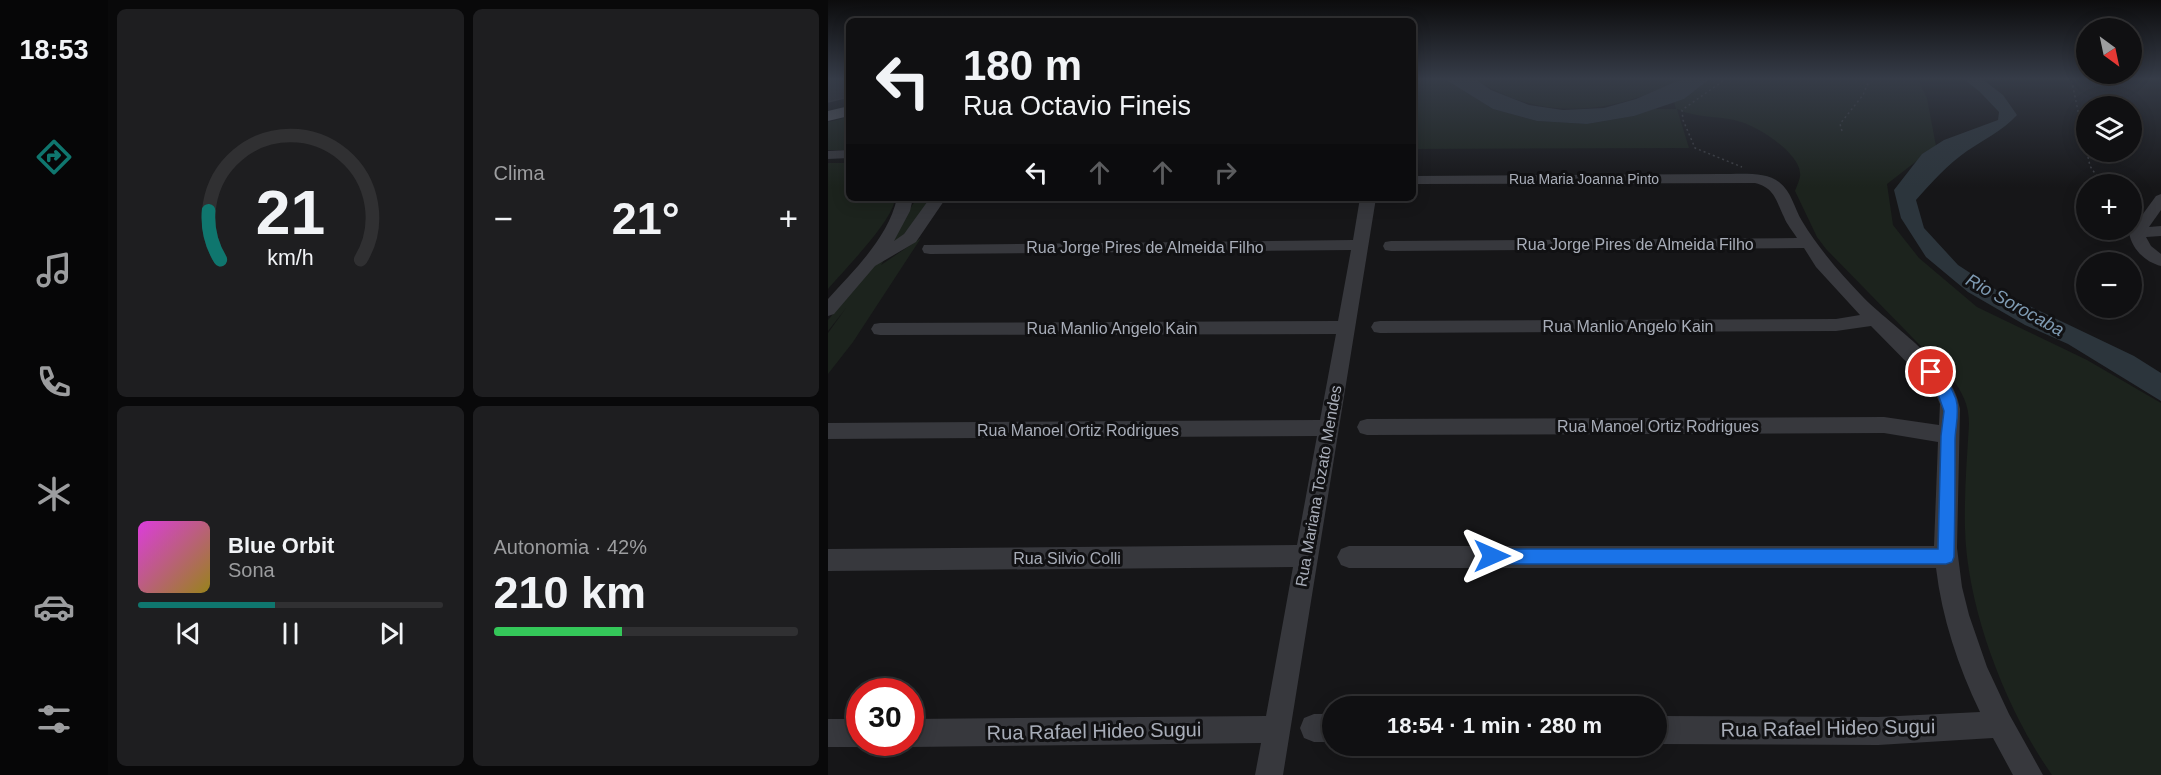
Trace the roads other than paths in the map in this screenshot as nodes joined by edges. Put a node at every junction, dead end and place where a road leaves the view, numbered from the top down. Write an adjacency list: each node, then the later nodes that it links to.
1 (846, 156): 2 (street)
2 (828, 157)
3 (1416, 180): 12 (street, Rua Maria Joanna Pinto)
4 (904, 201): 17 (street)
5 (936, 201): 17 (street)
6 (1368, 201): 13 (street, Rua Mariana Tozato Mendes)
7 (2159, 207): 8 (street)
8 (2142, 227)
9 (2161, 231): 10 (street)
10 (2142, 233)
11 (2138, 240): 16 (street)
12 (1808, 243): 14 (street, Rua Jorge Pires de Almeida Filho); 19 (street)
13 (1361, 245): 15 (street, Rua Jorge Pires de Almeida Filho); 20 (street, Rua Mariana Tozato Mendes)
14 (1391, 246)
15 (930, 249)
16 (2161, 261)
17 (868, 266): 18 (street)
18 (828, 310)
19 (1875, 319): 21 (street, Rua Manlio Angelo Kain); 26 (street)
20 (1345, 327): 22 (street, Rua Manlio Angelo Kain); 24 (street, Rua Mariana Tozato Mendes)
21 (1380, 327)
22 (880, 329)
23 (1367, 427): 26 (street, Rua Manoel Ortiz Rodrigues)
24 (1328, 429): 25 (street, Rua Manoel Ortiz Rodrigues); 27 (street, Rua Mariana Tozato Mendes)
25 (828, 431)
26 (1948, 436): 29 (street)
27 (1305, 556): 30 (street, Rua Silvio Colli); 32 (street, Rua Mariana Tozato Mendes)
28 (1349, 557): 29 (street)
29 (1946, 557): 31 (street)
30 (828, 560)
31 (2001, 724): 33 (street, Rua Rafael Hideo Sugui); 38 (street)
32 (1278, 729): 35 (street, Rua Rafael Hideo Sugui); 37 (street, Rua Mariana Tozato Mendes)
33 (1667, 730)
34 (846, 733): 36 (street)
35 (924, 733)
36 (828, 734)
37 (1269, 775)
38 (2029, 775)

